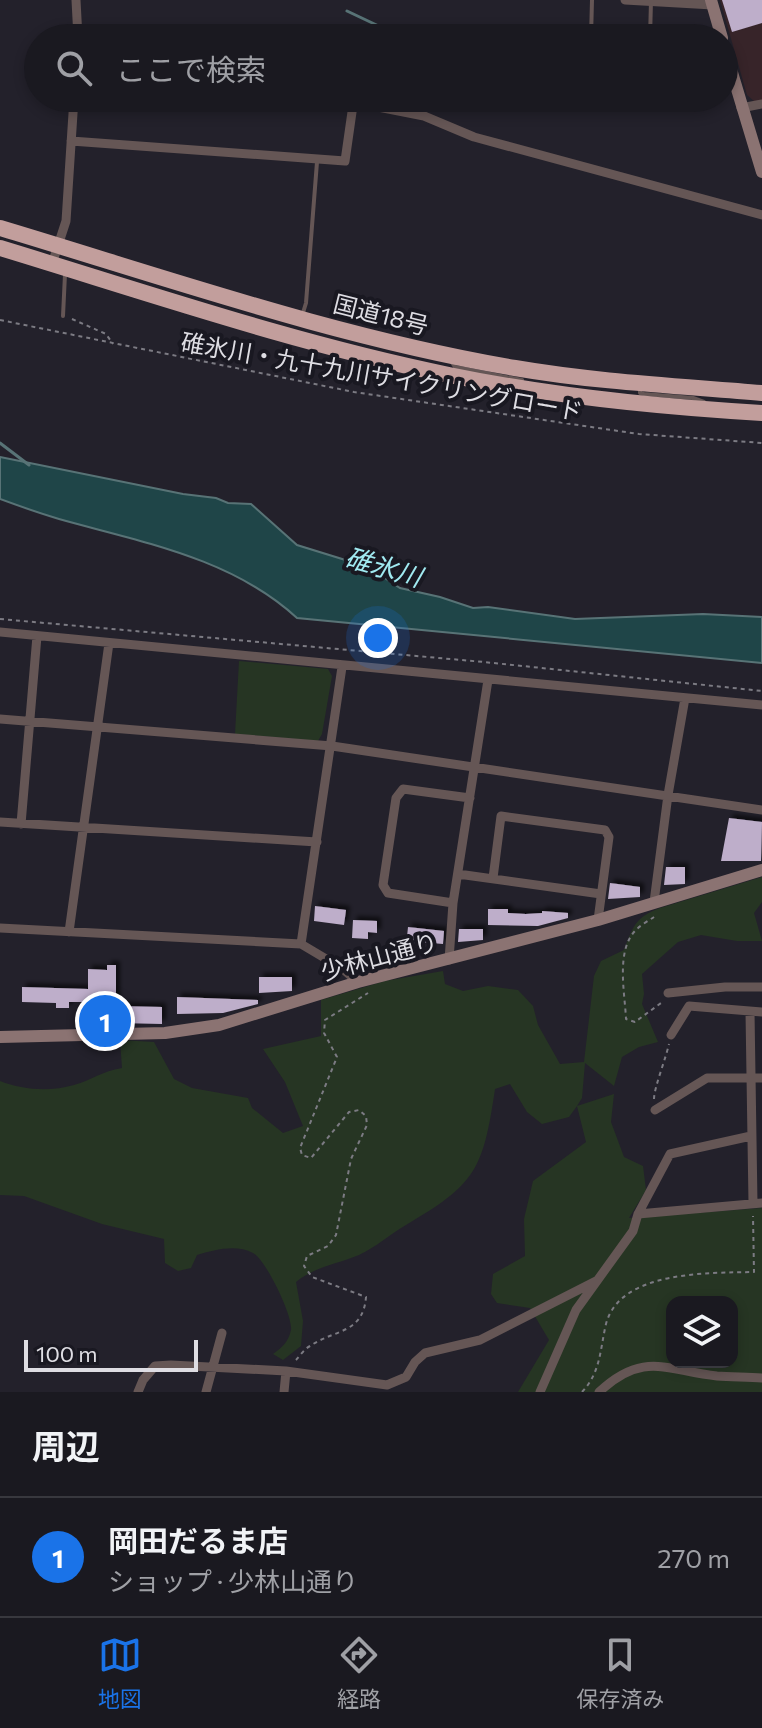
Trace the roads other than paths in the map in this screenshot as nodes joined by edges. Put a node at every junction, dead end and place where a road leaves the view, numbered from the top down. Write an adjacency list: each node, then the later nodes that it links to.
1 (76, 0): 6 (street)
2 (592, 0): 7 (lane)
3 (625, 0): 4 (street)
4 (651, 1): 5 (street); 8 (lane)
5 (712, 3): 9 (street)
6 (77, 24)
7 (591, 24)
8 (650, 24)
9 (718, 24)
10 (738, 97): 12 (street)
11 (762, 104): 12 (street)
12 (741, 108): 18 (street)
13 (73, 112): 16 (street)
14 (352, 112): 17 (street)
15 (404, 112): 19 (street)
16 (71, 141): 17 (street); 21 (street)
17 (317, 159): 25 (lane)
18 (762, 172)
19 (762, 215)
20 (0, 228): 21 (highway, 国道18号)
21 (58, 245): 23 (street); 25 (highway, 国道18号)
22 (0, 248): 23 (highway, 国道18号)
23 (59, 266): 24 (lane); 26 (highway, 国道18号)
24 (63, 316)
25 (301, 319): 26 (lane); 27 (highway, 国道18号)
26 (295, 336): 29 (highway, 国道18号)
27 (453, 356): 28 (highway, 国道18号); 29 (lane)
28 (641, 383): 30 (highway, 国道18号); 31 (lane)
29 (546, 391): 31 (highway, 国道18号)
30 (762, 393)
31 (729, 410): 32 (highway, 国道18号)
32 (762, 413)
33 (0, 632): 34 (street)
34 (37, 636): 35 (street); 41 (street)
35 (109, 643): 36 (street); 42 (street)
36 (342, 667): 37 (street); 43 (street)
37 (488, 680): 38 (street); 44 (street)
38 (685, 698): 39 (street); 45 (street)
39 (762, 705)
40 (0, 719): 41 (street)
41 (31, 721): 42 (street); 49 (street)
42 (98, 728): 43 (street); 50 (street)
43 (332, 746): 44 (street); 51 (street)
44 (474, 767): 45 (street); 46 (street)
45 (668, 795): 47 (street); 56 (street)
46 (470, 798): 53 (street); 57 (street)
47 (762, 810)
48 (0, 822): 49 (street)
49 (21, 824): 50 (street)
50 (84, 828): 51 (street); 60 (street)
51 (317, 842): 61 (street)
52 (762, 870): 56 (street, 少林山通り)
53 (458, 874): 54 (street); 57 (street)
54 (493, 878): 55 (street); 55 (street)
55 (601, 894): 58 (street)
56 (654, 902): 58 (street, 少林山通り)
57 (453, 903): 62 (street)
58 (598, 920): 62 (street, 少林山通り)
59 (0, 928): 60 (street)
60 (69, 932): 61 (street)
61 (301, 944): 63 (street)
62 (449, 960): 63 (street, 少林山通り)
63 (358, 982): 69 (street, 少林山通り)
64 (762, 987): 65 (street)
65 (666, 997)
66 (750, 1012): 67 (street); 68 (street); 71 (street)
67 (762, 1012)
68 (671, 1035)
69 (0, 1037)
70 (762, 1078): 71 (street)
71 (750, 1079): 72 (street); 73 (street)
72 (655, 1110)
73 (751, 1136): 74 (street); 75 (street)
74 (758, 1203): 75 (street)
75 (638, 1214): 76 (street)
76 (596, 1281): 81 (street); 85 (street)
77 (222, 1333): 78 (street)
78 (212, 1367): 79 (street); 82 (street); 83 (street)
79 (286, 1371): 81 (street); 84 (street)
80 (762, 1378): 86 (street)
81 (388, 1388)
82 (138, 1392)
83 (206, 1392)
84 (284, 1392)
85 (540, 1392)
86 (599, 1392)

